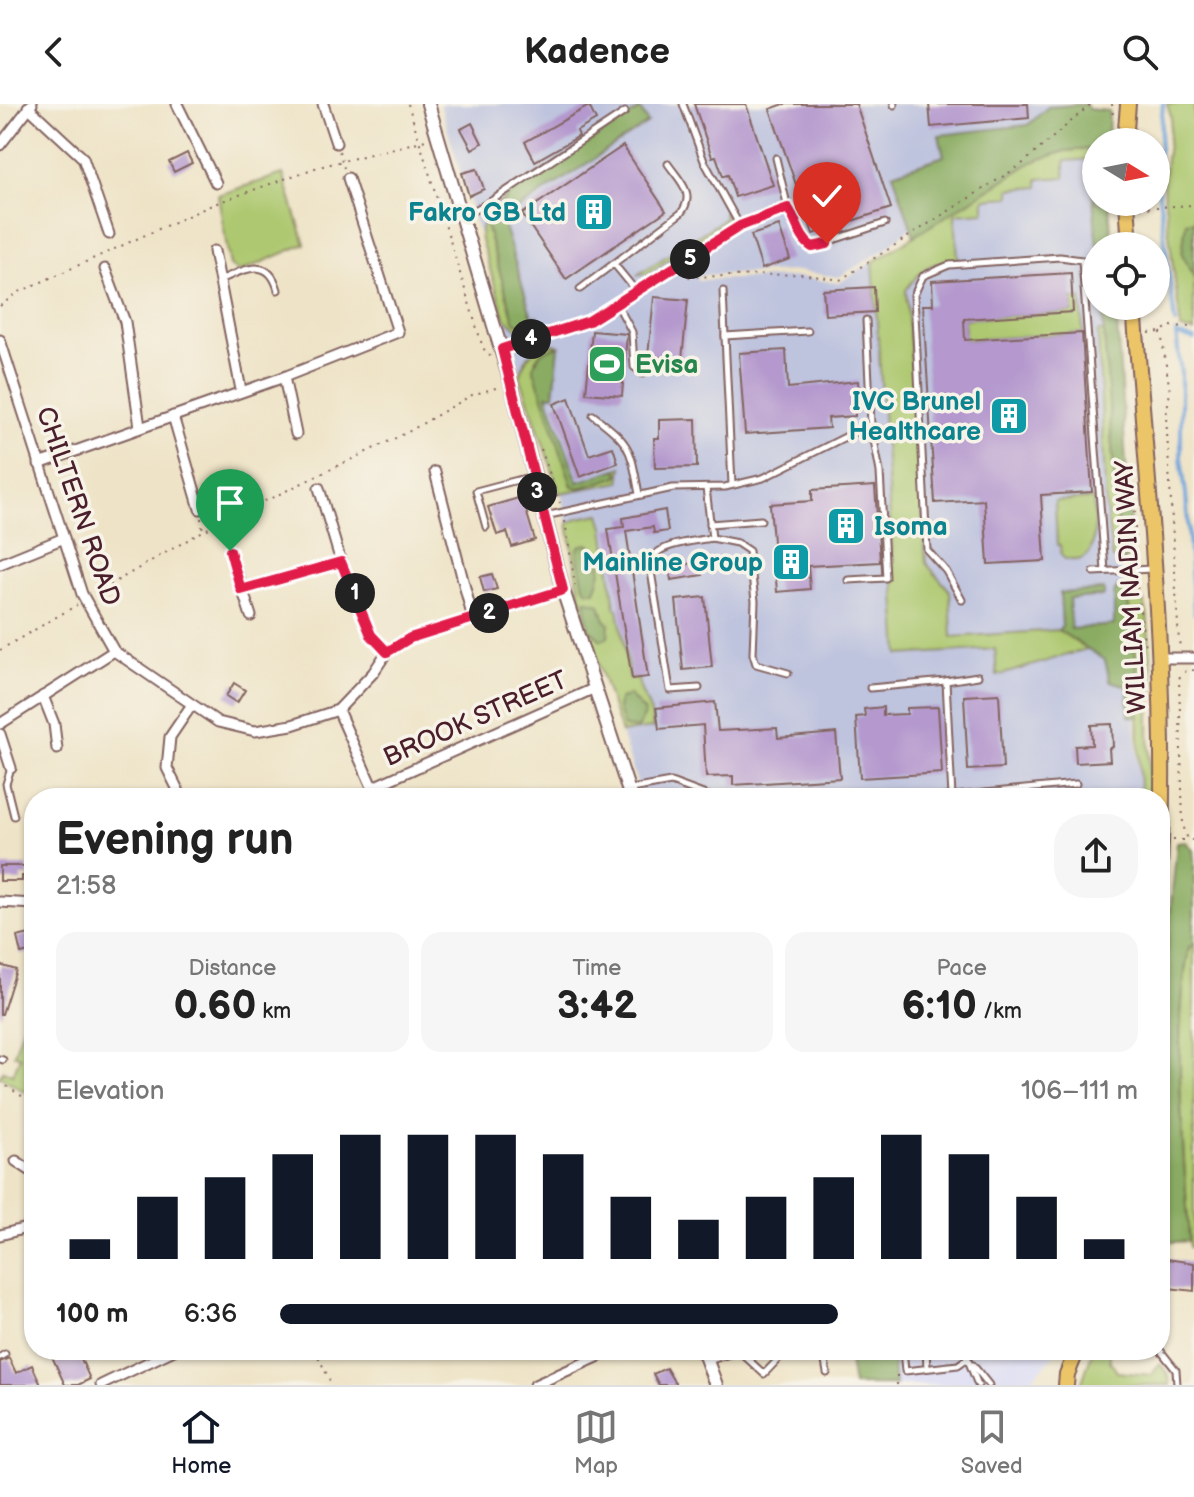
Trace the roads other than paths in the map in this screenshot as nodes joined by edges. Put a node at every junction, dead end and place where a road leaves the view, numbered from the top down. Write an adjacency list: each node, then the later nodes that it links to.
1 (177, 104): 14 (street)
2 (323, 104): 9 (street)
3 (428, 104): 16 (street)
4 (683, 104): 18 (lane)
5 (1128, 104): 8 (main road)
6 (30, 106): 10 (street); 19 (street)
7 (625, 112): 16 (lane)
8 (1126, 128)
9 (336, 143)
10 (0, 145)
11 (776, 158): 15 (lane)
12 (668, 164): 21 (lane)
13 (348, 178): 36 (street)
14 (216, 183)
15 (788, 208): 17 (lane); 18 (lane)
16 (462, 217): 34 (street)
17 (885, 223)
18 (740, 226): 27 (lane)
19 (109, 234)
20 (214, 251): 23 (street)
21 (614, 264): 24 (lane); 27 (lane)
22 (105, 269): 41 (street)
23 (220, 280): 25 (lane); 37 (street)
24 (580, 289)
25 (278, 290)
26 (723, 291): 32 (lane)
27 (637, 292): 28 (lane)
28 (617, 304): 34 (lane); 35 (lane)
29 (866, 320): 40 (lane)
30 (1135, 320): 60 (main road, WILLIAM NADIN WAY)
31 (808, 331): 32 (lane)
32 (725, 336): 46 (lane)
33 (0, 340): 43 (street, CHILTERN ROAD)
34 (502, 349): 45 (street)
35 (643, 374)
36 (284, 377): 37 (street); 42 (street)
37 (241, 390): 39 (street)
38 (593, 415): 49 (lane)
39 (173, 416): 41 (street); 50 (street)
40 (871, 424): 46 (lane); 63 (lane)
41 (140, 427): 43 (street)
42 (296, 434)
43 (39, 464): 55 (street, CHILTERN ROAD)
44 (435, 472): 68 (street)
45 (533, 476): 51 (street); 54 (lane)
46 (732, 485): 48 (lane)
47 (319, 488): 58 (street)
48 (706, 488): 49 (lane); 53 (lane)
49 (639, 494): 51 (lane)
50 (200, 509)
51 (543, 516): 65 (street)
52 (761, 520): 53 (lane)
53 (710, 524): 56 (lane)
54 (486, 527)
55 (64, 538): 59 (street); 69 (street, CHILTERN ROAD)
56 (712, 538): 73 (lane); 77 (lane)
57 (230, 551): 64 (street)
58 (341, 562): 64 (street); 70 (street)
59 (0, 564)
60 (1153, 569): 61 (lane); 71 (main road, WILLIAM NADIN WAY)
61 (1105, 571): 62 (lane); 66 (lane)
62 (1094, 572)
63 (848, 580)
64 (241, 590): 67 (street)
65 (570, 590): 68 (street, CHILTERN ROAD); 76 (street)
66 (962, 600)
67 (251, 616)
68 (473, 619): 70 (street, CHILTERN ROAD)
69 (114, 651): 79 (street); 80 (street, CHILTERN ROAD)
70 (387, 652): 81 (street, CHILTERN ROAD)
71 (1161, 658): 72 (street); 94 (main road, WILLIAM NADIN WAY)
72 (1194, 658)
73 (788, 673)
74 (978, 676): 75 (lane)
75 (946, 681): 78 (lane); 92 (lane)
76 (595, 688): 87 (street, BROOK STREET); 89 (street)
77 (699, 688)
78 (870, 688)
79 (43, 696): 82 (street); 84 (street)
80 (191, 706): 81 (street, CHILTERN ROAD); 88 (street)
81 (338, 710): 87 (street, BROOK STREET)
82 (0, 724)
83 (0, 734): 85 (street)
84 (57, 749)
85 (11, 768): 95 (lane)
86 (1076, 784): 93 (lane)
87 (373, 787)
88 (177, 788)
89 (628, 788)
90 (650, 788): 91 (lane)
91 (687, 788)
92 (952, 788)
93 (1052, 788)
94 (1163, 788)
95 (14, 816)
96 (0, 902): 97 (street)
97 (24, 903)
98 (16, 1161): 99 (street)
99 (24, 1166)
100 (24, 1229): 101 (street)
101 (0, 1235)
102 (153, 1360): 118 (street)
103 (591, 1360): 119 (street)
104 (707, 1360): 120 (street)
105 (749, 1360): 106 (lane)
106 (777, 1360)
107 (825, 1360): 116 (lane)
108 (904, 1360): 115 (lane)
109 (927, 1360): 115 (lane)
110 (965, 1360): 115 (lane)
111 (969, 1360): 121 (lane)
112 (970, 1360): 122 (lane)
113 (1073, 1360): 117 (main road)
114 (1168, 1360): 124 (lane)
115 (927, 1368)
116 (827, 1373)
117 (1066, 1380): 123 (main road)
118 (101, 1385)
119 (535, 1385)
120 (716, 1385)
121 (978, 1385)
122 (989, 1385)
123 (1050, 1385)
124 (1177, 1385)

